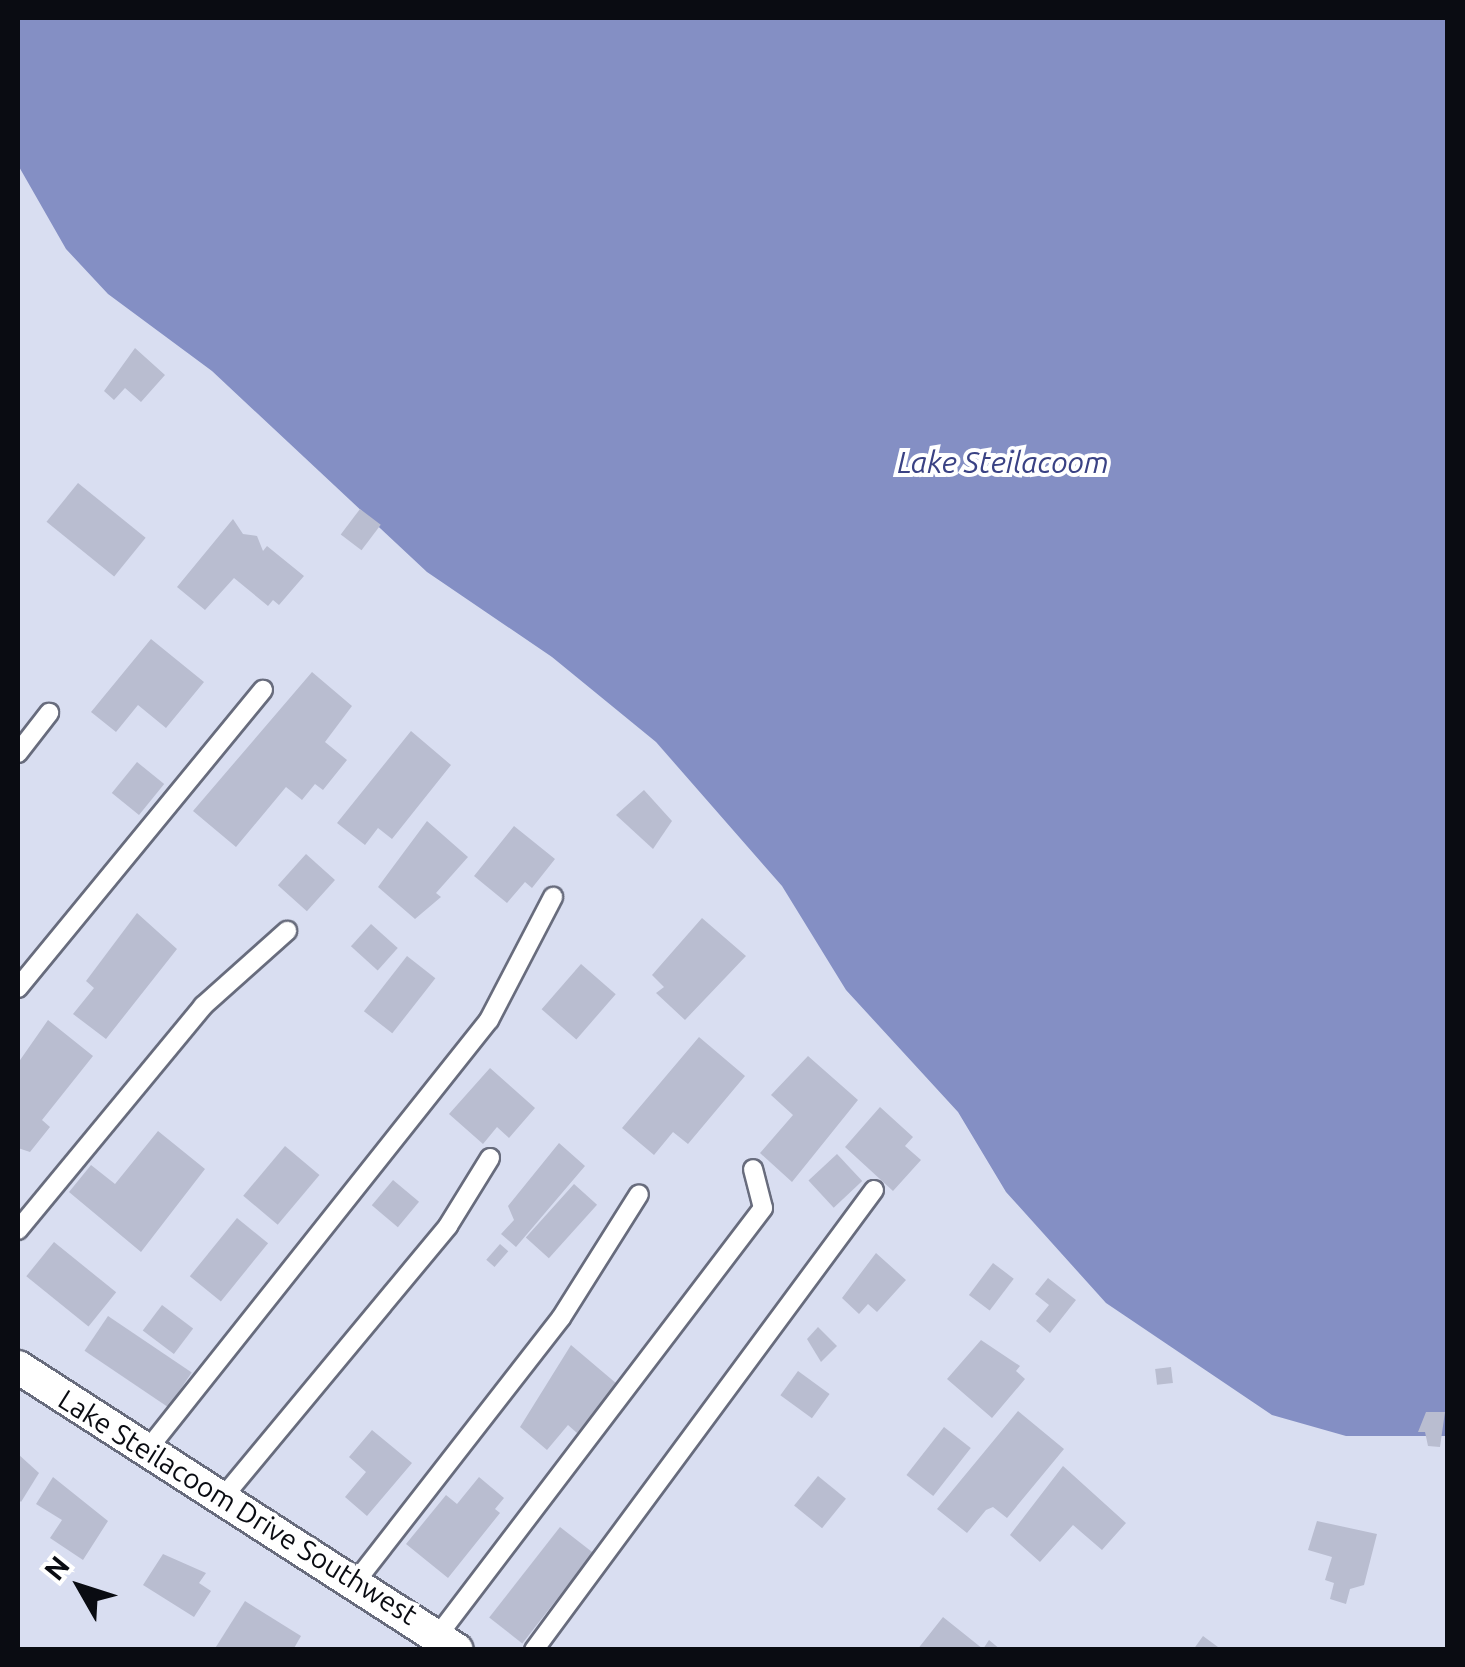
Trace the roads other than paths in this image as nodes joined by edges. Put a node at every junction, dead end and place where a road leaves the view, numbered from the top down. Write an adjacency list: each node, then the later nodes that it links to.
1 (262, 690): 6 (lane)
2 (49, 713): 3 (lane)
3 (18, 753)
4 (553, 897): 13 (lane)
5 (287, 930): 11 (lane)
6 (18, 988)
7 (490, 1158): 14 (lane)
8 (752, 1169): 16 (lane)
9 (874, 1190): 17 (lane)
10 (639, 1194): 15 (lane)
11 (18, 1230)
12 (18, 1367): 13 (street, Lake Steilacoom Drive Southwest)
13 (148, 1448): 14 (street, Lake Steilacoom Drive Southwest)
14 (224, 1496): 15 (street, Lake Steilacoom Drive Southwest)
15 (357, 1580): 16 (street, Lake Steilacoom Drive Southwest)
16 (448, 1642)
17 (534, 1650)

